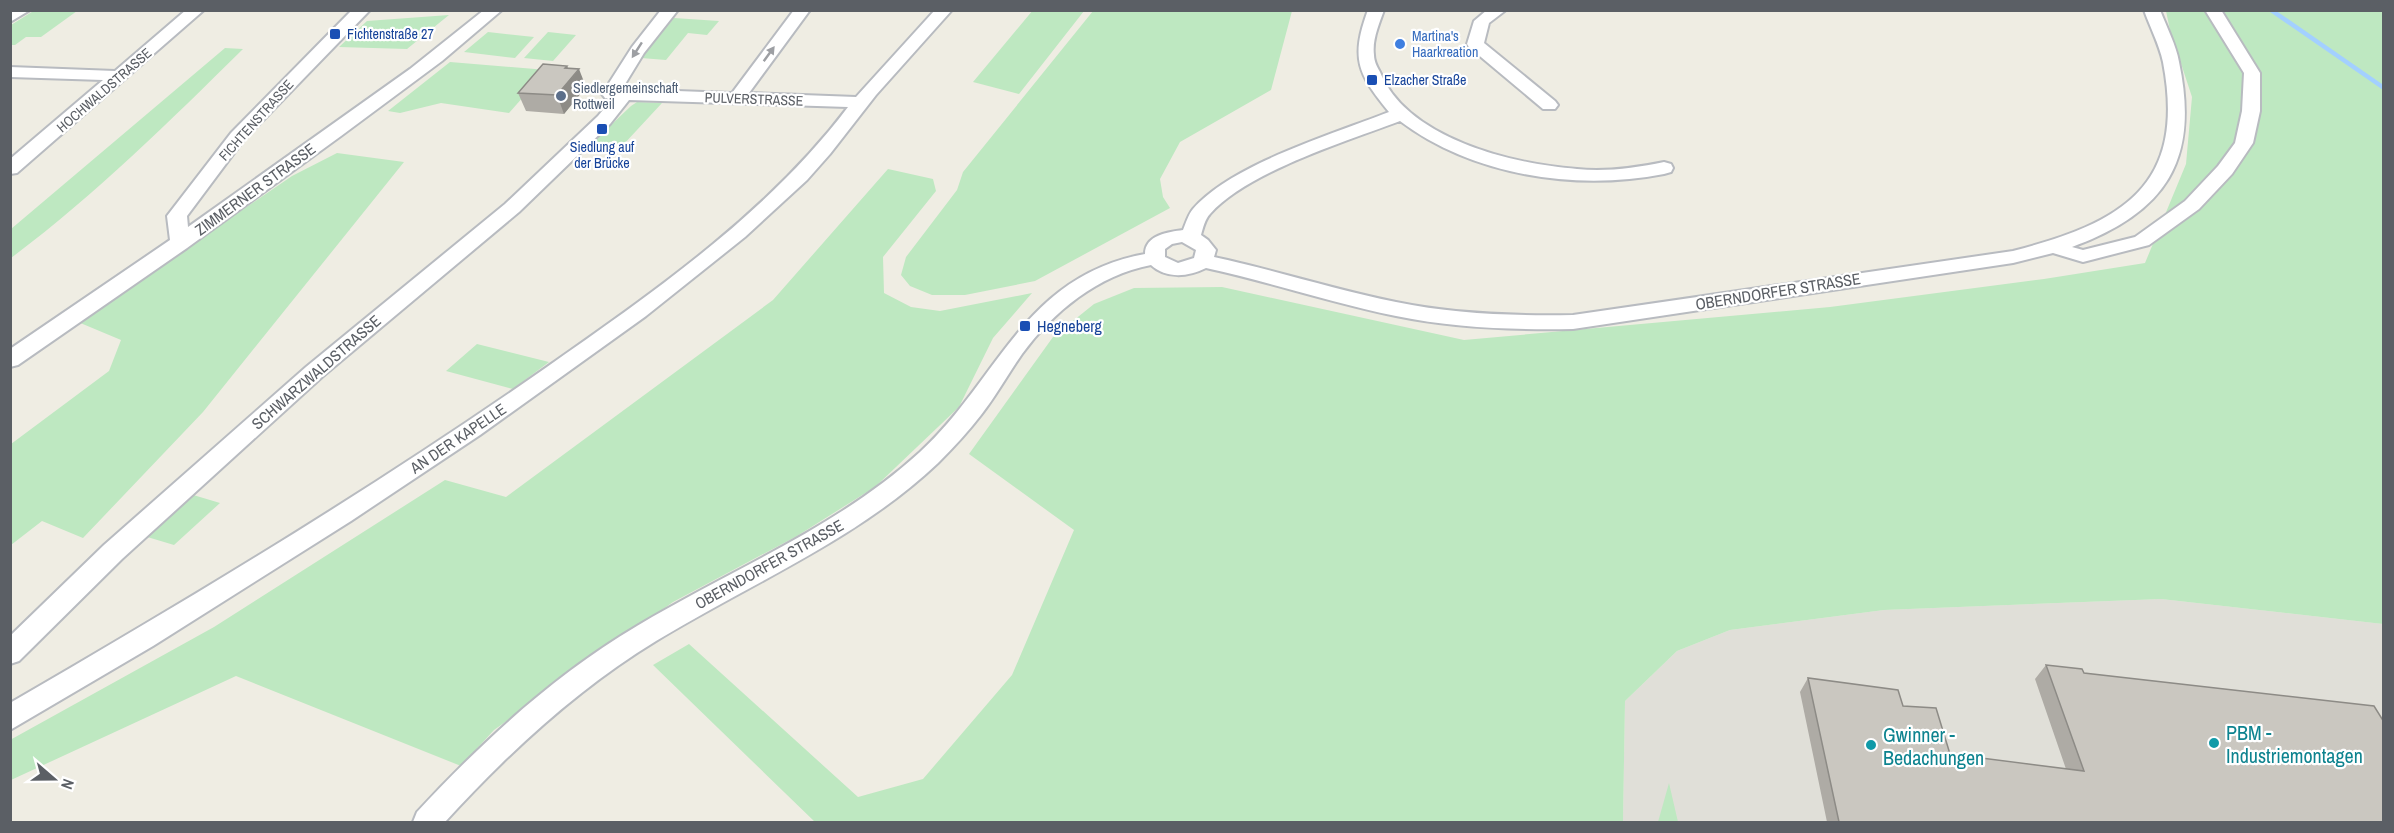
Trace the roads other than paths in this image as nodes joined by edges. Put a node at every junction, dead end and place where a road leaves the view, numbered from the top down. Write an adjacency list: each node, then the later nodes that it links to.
1 (22, 10): 12 (street)
2 (196, 10): 14 (street, HOCHWALDSTRASSE)
3 (362, 10): 23 (street, FICHTENSTRASSE)
4 (494, 10): 23 (street, ZIMMERNER STRASSE)
5 (670, 10): 15 (street, SCHWARZWALDSTRASSE, one-way to 15)
6 (802, 10): 16 (street, one-way to 6)
7 (944, 10): 17 (street, AN DER KAPELLE)
8 (1376, 10): 19 (street)
9 (1498, 10): 18 (street)
10 (2152, 10): 24 (street, OBERNDORFER STRASSE)
11 (2213, 10): 24 (street)
12 (10, 17)
13 (12, 71): 14 (street)
14 (119, 76): 21 (street, HOCHWALDSTRASSE)
15 (618, 95): 16 (street, PULVERSTRASSE); 28 (street, SCHWARZWALDSTRASSE)
16 (736, 99): 17 (street, PULVERSTRASSE)
17 (861, 102): 29 (street, AN DER KAPELLE)
18 (1549, 105)
19 (1401, 114): 20 (street); 22 (street)
20 (1664, 168)
21 (10, 169)
22 (1190, 237): 25 (street); 26 (street)
23 (180, 244): 27 (street, ZIMMERNER STRASSE)
24 (2057, 247): 26 (street, OBERNDORFER STRASSE)
25 (1155, 258): 26 (street, OBERNDORFER STRASSE); 30 (street, OBERNDORFER STRASSE)
26 (1203, 261)
27 (10, 360)
28 (10, 652)
29 (10, 718)
30 (427, 822)

